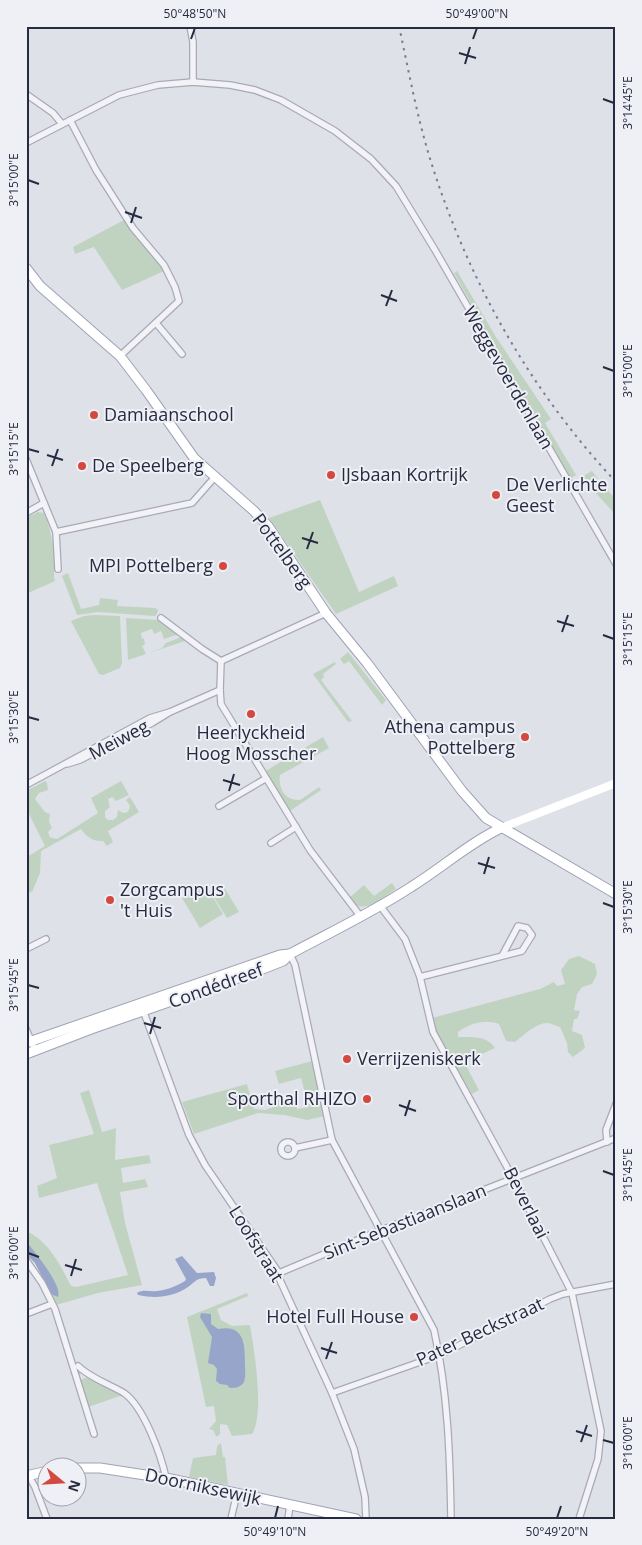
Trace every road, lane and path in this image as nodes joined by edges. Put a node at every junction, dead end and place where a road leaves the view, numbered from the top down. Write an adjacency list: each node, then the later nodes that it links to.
1 (190, 26): 2 (street)
2 (194, 82): 4 (street, Weggevoerdenlaan); 16 (street, Weggevoerdenlaan)
3 (26, 94): 5 (street)
4 (70, 120): 5 (street, Weggevoerdenlaan); 8 (street)
5 (62, 124): 6 (street, Weggevoerdenlaan)
6 (26, 143)
7 (26, 268): 10 (main road, Pottelberg)
8 (156, 323): 9 (street); 10 (street)
9 (182, 354)
10 (120, 356): 12 (main road, Pottelberg)
11 (26, 459): 13 (street)
12 (214, 478): 15 (street); 18 (main road, Pottelberg)
13 (44, 503): 14 (street); 15 (street)
14 (26, 513)
15 (56, 532): 17 (street)
16 (616, 564)
17 (58, 569)
18 (326, 613): 20 (street); 27 (main road, Pottelberg)
19 (160, 618): 20 (street)
20 (221, 661): 21 (street)
21 (220, 690): 22 (street); 24 (street, Meiweg)
22 (265, 779): 25 (street); 26 (street)
23 (616, 783): 27 (street)
24 (26, 785)
25 (219, 806)
26 (296, 827): 28 (street); 31 (street)
27 (501, 828): 29 (main road, Pottelberg); 30 (main road, Condédreef)
28 (272, 843)
29 (616, 894)
30 (380, 907): 31 (main road, Condédreef); 36 (street, Beverlaai)
31 (361, 916): 34 (main road, Condédreef)
32 (46, 939): 33 (street)
33 (26, 949)
34 (290, 954): 37 (main road, Condédreef); 43 (street)
35 (502, 956): 35 (street); 36 (street)
36 (420, 977): 46 (street, Beverlaai)
37 (143, 1007): 39 (main road, Condédreef); 40 (main road, Condédreef); 49 (street, Loofstraat)
38 (26, 1029): 39 (street)
39 (29, 1042): 40 (street)
40 (31, 1052)
41 (616, 1104): 44 (street)
42 (616, 1138): 44 (street, Sint-Sebastiaanslaan)
43 (332, 1140): 45 (street); 47 (street)
44 (607, 1142): 46 (street, Sint-Sebastiaanslaan)
45 (295, 1148)
46 (513, 1178): 47 (street, Sint-Sebastiaanslaan); 51 (street, Beverlaai)
47 (379, 1231): 49 (street, Sint-Sebastiaanslaan); 54 (street)
48 (26, 1260): 52 (street)
49 (279, 1273): 56 (street, Loofstraat)
50 (616, 1284): 51 (street, Pater Beckstraat)
51 (572, 1292): 54 (street, Pater Beckstraat); 69 (street, Beverlaai)
52 (52, 1304): 53 (street); 57 (street)
53 (26, 1314)
54 (440, 1356): 56 (street, Pater Beckstraat); 68 (street)
55 (78, 1366): 60 (street)
56 (332, 1393): 67 (street, Loofstraat)
57 (94, 1434)
58 (88, 1468): 60 (main road, Doorniksewijk)
59 (27, 1474): 63 (street)
60 (166, 1478): 61 (main road, Doorniksewijk)
61 (237, 1493): 62 (main road, Doorniksewijk); 64 (street)
62 (290, 1506): 65 (street); 66 (main road, Doorniksewijk)
63 (47, 1519)
64 (231, 1519)
65 (288, 1519)
66 (356, 1519)
67 (366, 1519)
68 (451, 1519)
69 (579, 1519)

